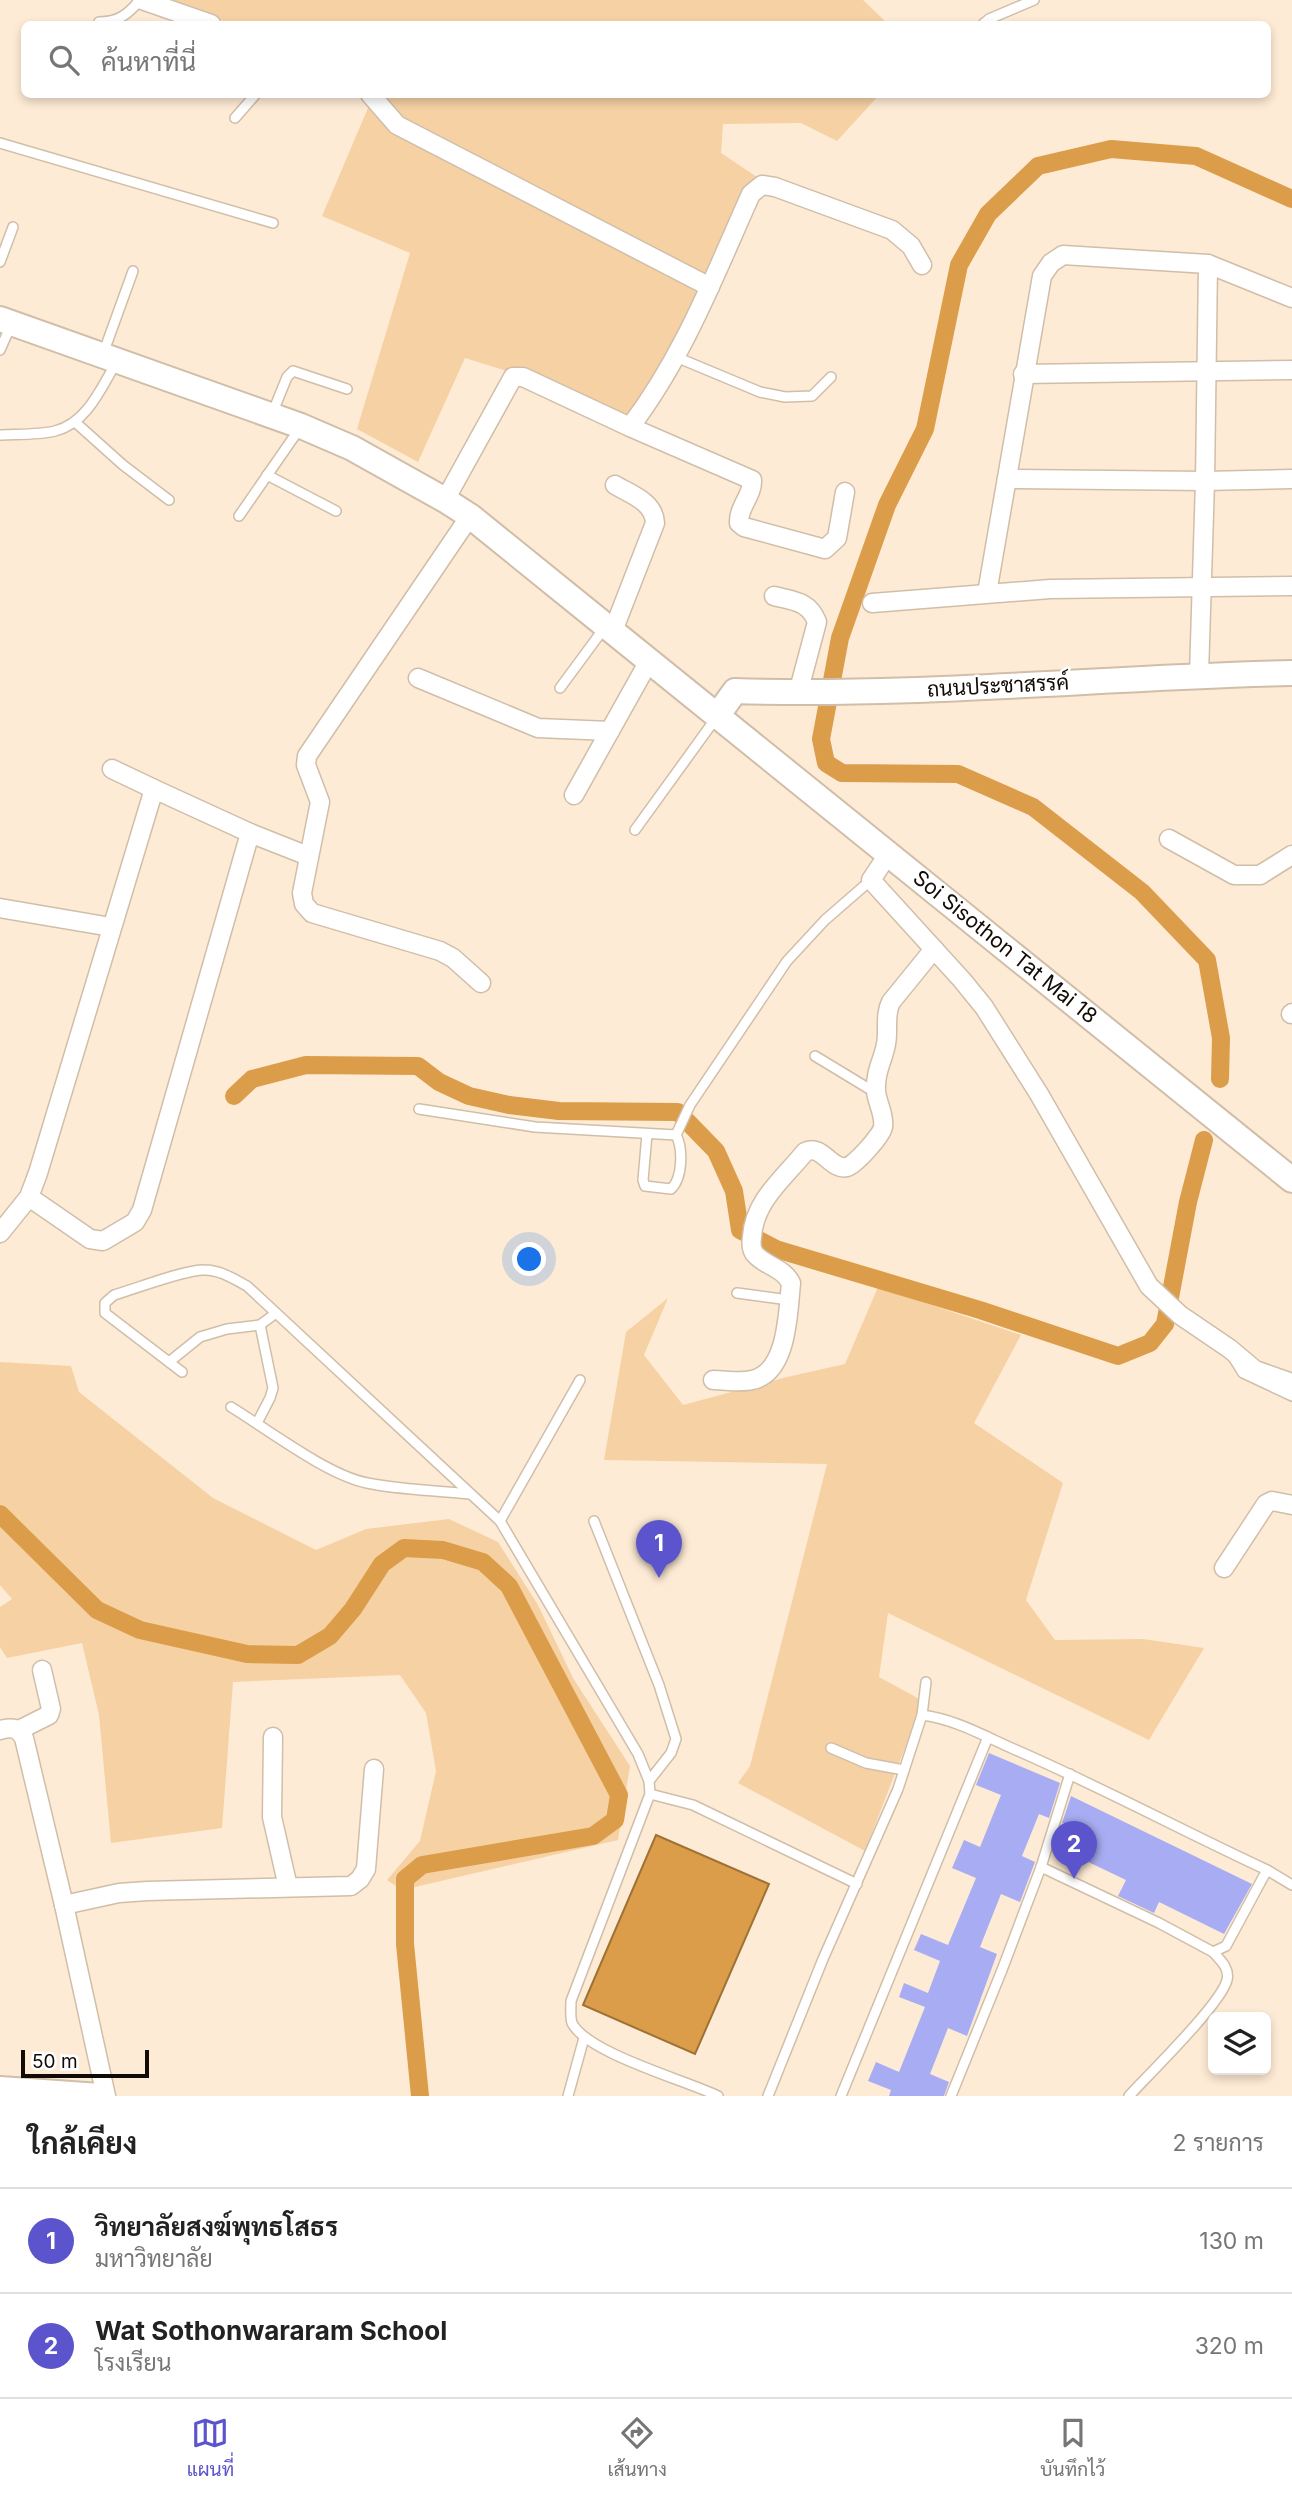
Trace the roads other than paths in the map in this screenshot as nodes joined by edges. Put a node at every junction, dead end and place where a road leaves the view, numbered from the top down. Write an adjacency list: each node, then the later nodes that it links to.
1 (141, 0): 3 (lane); 4 (street)
2 (1034, 0): 5 (lane)
3 (116, 21)
4 (202, 21)
5 (987, 21)
6 (252, 98): 8 (lane)
7 (373, 98): 16 (street)
8 (235, 118)
9 (0, 143): 10 (lane)
10 (273, 223)
11 (13, 227): 12 (lane)
12 (0, 262)
13 (1208, 264): 17 (street); 23 (street); 24 (street)
14 (922, 265): 16 (street)
15 (133, 271): 21 (lane)
16 (710, 287): 20 (street)
17 (1292, 298)
18 (6, 321): 19 (lane); 21 (street, Soi Sisothon Tat Mai 18)
19 (0, 350)
20 (677, 357): 25 (lane); 30 (street)
21 (110, 359): 27 (street, Soi Sisothon Tat Mai 18); 28 (lane)
22 (1292, 370): 23 (street)
23 (1208, 372): 24 (street); 35 (street)
24 (1023, 374): 33 (street)
25 (831, 377)
26 (347, 389): 27 (lane)
27 (271, 416): 29 (street, Soi Sisothon Tat Mai 18)
28 (75, 422): 31 (lane); 38 (lane)
29 (301, 426): 32 (lane); 39 (street, Soi Sisothon Tat Mai 18)
30 (630, 426): 37 (street); 39 (street)
31 (0, 435)
32 (267, 475): 40 (lane); 41 (lane)
33 (1007, 479): 35 (street); 45 (street)
34 (1292, 480): 35 (street)
35 (1205, 481): 44 (street)
36 (615, 485): 48 (street)
37 (845, 492)
38 (169, 500)
39 (445, 500): 42 (street, Soi Sisothon Tat Mai 18)
40 (336, 511)
41 (239, 516)
42 (470, 516): 48 (street, Soi Sisothon Tat Mai 18); 70 (street)
43 (1292, 586): 44 (street)
44 (1202, 588): 45 (street); 51 (street)
45 (986, 593): 47 (street)
46 (774, 596): 54 (street)
47 (872, 603)
48 (610, 628): 49 (street, Soi Sisothon Tat Mai 18); 53 (lane)
49 (649, 661): 55 (street, Soi Sisothon Tat Mai 18); 56 (street)
50 (1292, 673): 51 (street, ถนนประชาสรรค์)
51 (1199, 675): 54 (street, ถนนประชาสรรค์)
52 (418, 678): 56 (street)
53 (560, 688)
54 (804, 693): 55 (street, ถนนประชาสรรค์)
55 (717, 716): 60 (lane); 63 (street, Soi Sisothon Tat Mai 18)
56 (610, 731): 59 (street)
57 (112, 769): 58 (street)
58 (154, 789): 61 (street); 68 (street)
59 (574, 795)
60 (635, 830)
61 (250, 833): 64 (street); 77 (street)
62 (1169, 839): 65 (street)
63 (888, 853): 66 (street); 76 (street, Soi Sisothon Tat Mai 18)
64 (303, 854)
65 (1292, 855)
66 (871, 880): 69 (street); 75 (lane)
67 (0, 908): 68 (street)
68 (111, 927): 77 (street)
69 (934, 949): 72 (street); 83 (street)
70 (481, 983)
71 (815, 1056): 72 (lane)
72 (876, 1093): 80 (street)
73 (419, 1109): 74 (lane)
74 (647, 1133): 75 (lane); 75 (lane)
75 (676, 1135)
76 (1292, 1180)
77 (29, 1197): 78 (street)
78 (0, 1233)
79 (737, 1293): 80 (lane)
80 (789, 1300): 87 (street)
81 (276, 1312): 82 (lane); 84 (lane); 92 (lane)
82 (260, 1325): 84 (lane); 91 (lane)
83 (1230, 1349): 88 (street); 89 (lane)
84 (169, 1362): 85 (lane)
85 (182, 1372)
86 (580, 1380): 94 (lane)
87 (713, 1380)
88 (1292, 1383)
89 (1292, 1396)
90 (231, 1407): 91 (lane)
91 (257, 1423): 92 (lane)
92 (470, 1494): 94 (lane)
93 (1292, 1506): 96 (street)
94 (500, 1521): 108 (lane)
95 (594, 1521): 108 (lane)
96 (1224, 1568)
97 (43, 1670): 101 (street)
98 (926, 1682): 99 (lane)
99 (922, 1715): 103 (lane); 106 (lane)
100 (0, 1730): 101 (street)
101 (19, 1730): 115 (street)
102 (273, 1737): 114 (street)
103 (988, 1737): 107 (lane); 124 (lane)
104 (831, 1748): 106 (lane)
105 (374, 1769): 114 (street)
106 (905, 1770): 112 (lane)
107 (1070, 1774): 110 (lane); 111 (lane)
108 (649, 1781): 109 (lane)
109 (650, 1794): 112 (lane); 117 (lane)
110 (1041, 1867): 116 (lane); 125 (lane)
111 (1267, 1870): 113 (lane); 116 (lane)
112 (857, 1884): 123 (lane)
113 (1292, 1885)
114 (288, 1887): 115 (street)
115 (64, 1905): 120 (street)
116 (1213, 1952): 126 (lane)
117 (584, 2038): 121 (lane); 122 (lane)
118 (0, 2089): 119 (street)
119 (100, 2096)
120 (106, 2096)
121 (568, 2096)
122 (718, 2096)
123 (768, 2096)
124 (841, 2096)
125 (951, 2096)
126 (1129, 2096)

